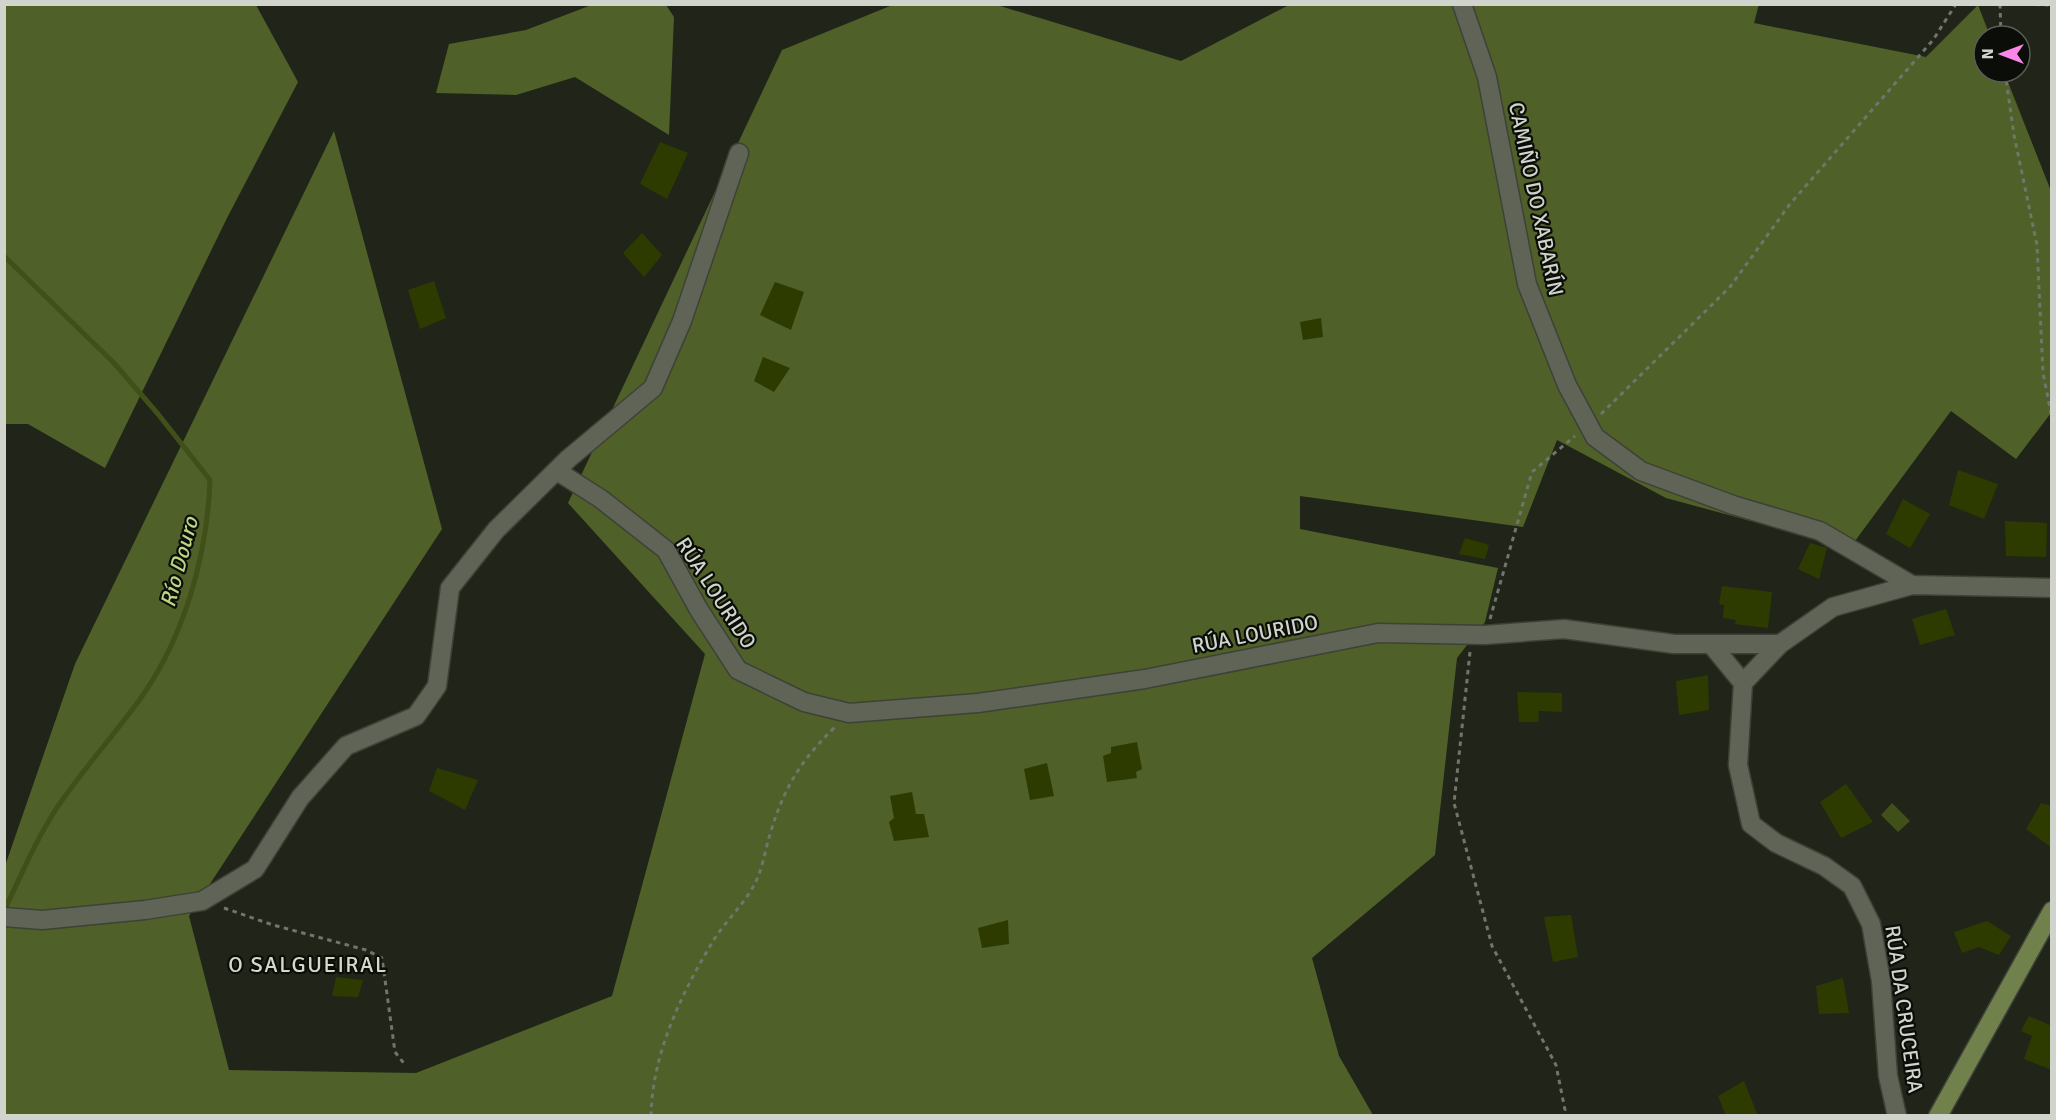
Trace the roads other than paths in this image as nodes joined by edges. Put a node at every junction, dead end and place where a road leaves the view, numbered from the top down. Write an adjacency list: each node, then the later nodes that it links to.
1 (1462, 4): 4 (street, CAMIÑO DO XABARÍN)
2 (739, 153): 3 (street)
3 (557, 471): 6 (street, RÚA LOURIDO); 10 (street)
4 (1912, 585): 5 (street); 7 (street)
5 (2052, 588)
6 (1711, 644): 7 (street, RÚA LOURIDO); 8 (street)
7 (1780, 644): 8 (street)
8 (1743, 683): 11 (street, RÚA DA CRUCEIRA)
9 (2052, 911): 12 (main road)
10 (4, 917)
11 (1897, 1116)
12 (1938, 1116)

